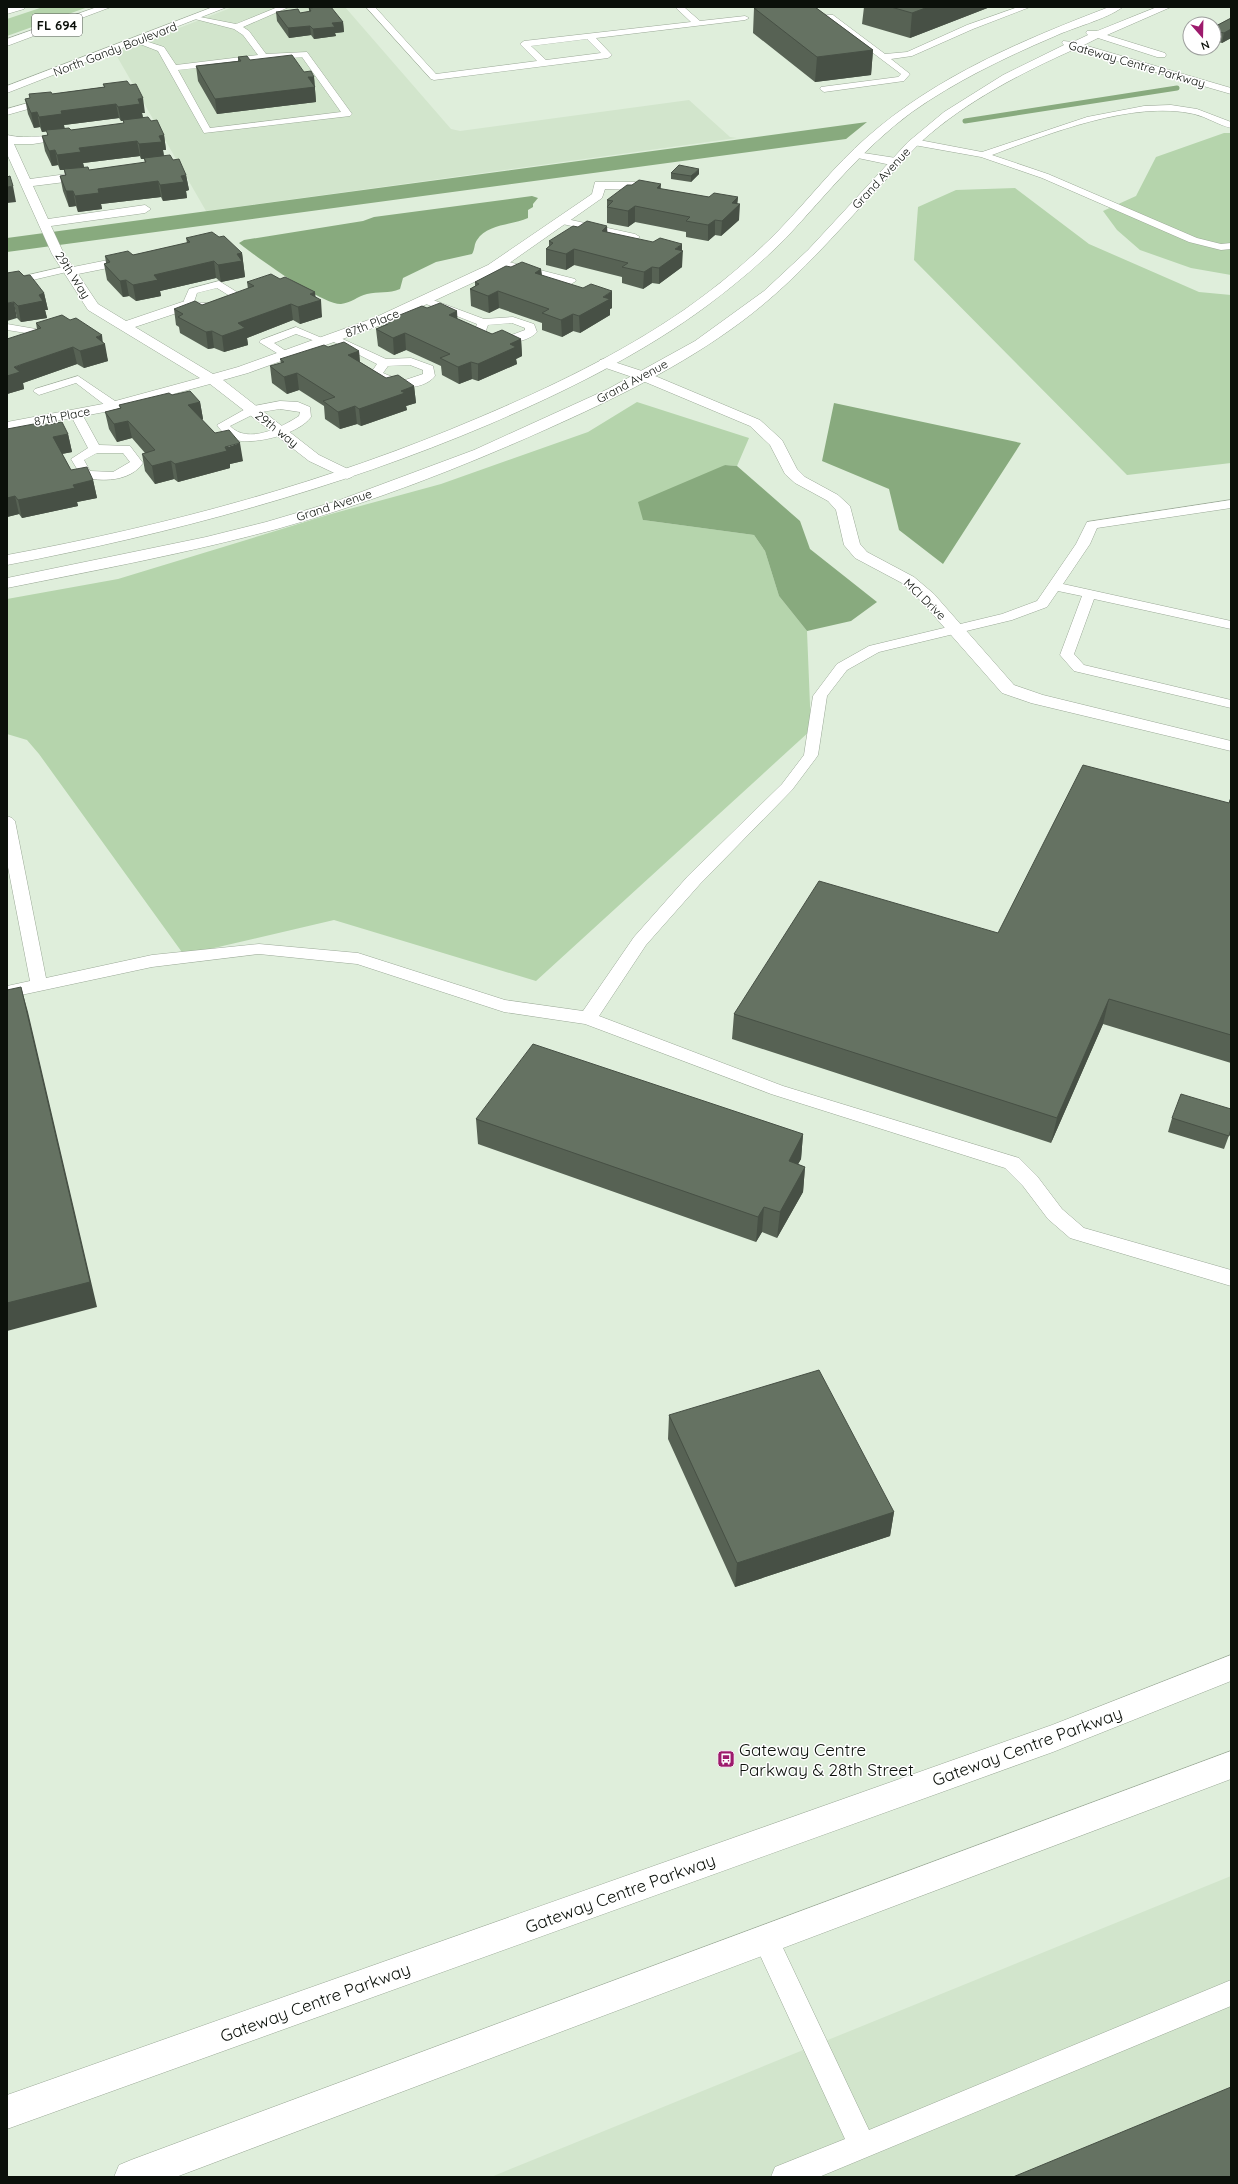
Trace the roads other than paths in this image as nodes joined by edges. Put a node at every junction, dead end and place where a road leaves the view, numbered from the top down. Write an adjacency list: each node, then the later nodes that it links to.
1 (20, 7): 11 (main road, FL 694)
2 (106, 7): 23 (main road, FL 694)
3 (222, 7): 13 (main road, North Gandy Boulevard)
4 (285, 7): 18 (lane)
5 (370, 7): 28 (lane)
6 (679, 7): 16 (lane)
7 (1026, 7): 26 (lane)
8 (1118, 7): 17 (main road, Grand Avenue)
9 (1166, 7): 19 (main road, Grand Avenue)
10 (736, 10): 14 (lane)
11 (7, 11)
12 (795, 16): 26 (lane)
13 (195, 18): 18 (lane); 22 (main road, North Gandy Boulevard)
14 (745, 18): 15 (lane); 16 (lane)
15 (758, 20)
16 (698, 23): 20 (lane)
17 (1068, 26): 19 (main road, Gateway Centre Parkway); 21 (main road, Grand Avenue)
18 (237, 27): 25 (lane)
19 (1095, 35): 24 (main road, Grand Avenue); 27 (main road, Gateway Centre Parkway)
20 (589, 36): 28 (lane); 28 (lane)
21 (1043, 36): 24 (main road, Gateway Centre Parkway); 39 (main road, Grand Avenue)
22 (136, 41): 29 (lane); 31 (main road, North Gandy Boulevard)
23 (7, 43)
24 (1073, 45): 32 (main road, Gateway Centre Parkway); 38 (main road, Grand Avenue)
25 (264, 57): 29 (lane); 29 (lane)
26 (883, 57): 30 (lane)
27 (1171, 58)
28 (544, 63)
29 (173, 68)
30 (824, 89)
31 (7, 90)
32 (1231, 91)
33 (67, 97): 34 (main road)
34 (7, 112)
35 (1230, 120): 40 (lane)
36 (80, 134): 37 (main road)
37 (7, 140): 43 (main road, 29th Way)
38 (914, 142): 40 (lane); 41 (main road, Grand Avenue)
39 (857, 155): 41 (main road); 68 (main road, Grand Avenue)
40 (984, 155): 49 (lane)
41 (896, 162): 69 (main road, Grand Avenue)
42 (100, 174): 43 (main road)
43 (27, 183): 47 (main road, 29th Way)
44 (670, 193): 46 (main road, 87th Place)
45 (145, 209): 47 (main road)
46 (562, 221): 48 (lane); 51 (main road, 87th Place)
47 (44, 223): 52 (main road, 29th Way)
48 (635, 237)
49 (1231, 246)
50 (144, 257): 52 (main road)
51 (501, 263): 53 (lane); 55 (main road, 87th Place)
52 (69, 270): 54 (lane); 57 (main road, 29th Way)
53 (571, 281)
54 (7, 283)
55 (425, 300): 59 (lane); 64 (main road, 87th Place)
56 (187, 305): 60 (main road)
57 (102, 312): 58 (main road); 60 (main road, 29th Way)
58 (81, 318)
59 (483, 322)
60 (124, 326): 70 (main road, 29th Way)
61 (7, 327): 63 (lane)
62 (46, 327): 63 (main road)
63 (32, 331): 65 (lane)
64 (328, 340): 66 (main road, 87th Place); 66 (lane); 67 (lane)
65 (7, 351)
66 (285, 355): 70 (main road, 87th Place)
67 (384, 363)
68 (605, 363): 69 (main road, MCI Drive); 78 (main road, Grand Avenue)
69 (643, 376): 79 (main road, Grand Avenue); 86 (main road, MCI Drive)
70 (211, 378): 72 (main road, 87th Place); 73 (main road, 29th way)
71 (39, 391): 72 (lane)
72 (114, 406): 74 (main road, 87th Place)
73 (253, 410): 76 (main road, 29th way); 76 (lane); 76 (lane)
74 (76, 414): 75 (main road, 87th Place); 77 (lane)
75 (7, 426)
76 (281, 432): 78 (main road, 29th way)
77 (95, 449)
78 (347, 474): 79 (main road, 29th way); 81 (main road, Grand Avenue)
79 (371, 493): 82 (main road, Grand Avenue)
80 (1231, 504): 83 (lane)
81 (7, 560)
82 (7, 583)
83 (1055, 586): 84 (lane); 86 (lane)
84 (1089, 594): 85 (lane); 87 (lane)
85 (1231, 625)
86 (954, 628): 88 (main road, MCI Drive); 92 (lane)
87 (1231, 704)
88 (1231, 746)
89 (7, 821): 90 (lane)
90 (39, 985): 91 (lane); 92 (lane)
91 (7, 992)
92 (588, 1018): 93 (lane)
93 (1231, 1278)
94 (1231, 1668): 98 (main road, Gateway Centre Parkway)
95 (1231, 1765): 96 (main road)
96 (766, 1940): 99 (lane); 100 (main road)
97 (1231, 1993): 99 (lane)
98 (7, 2112)
99 (862, 2146): 101 (lane)
100 (131, 2177)
101 (785, 2177)

